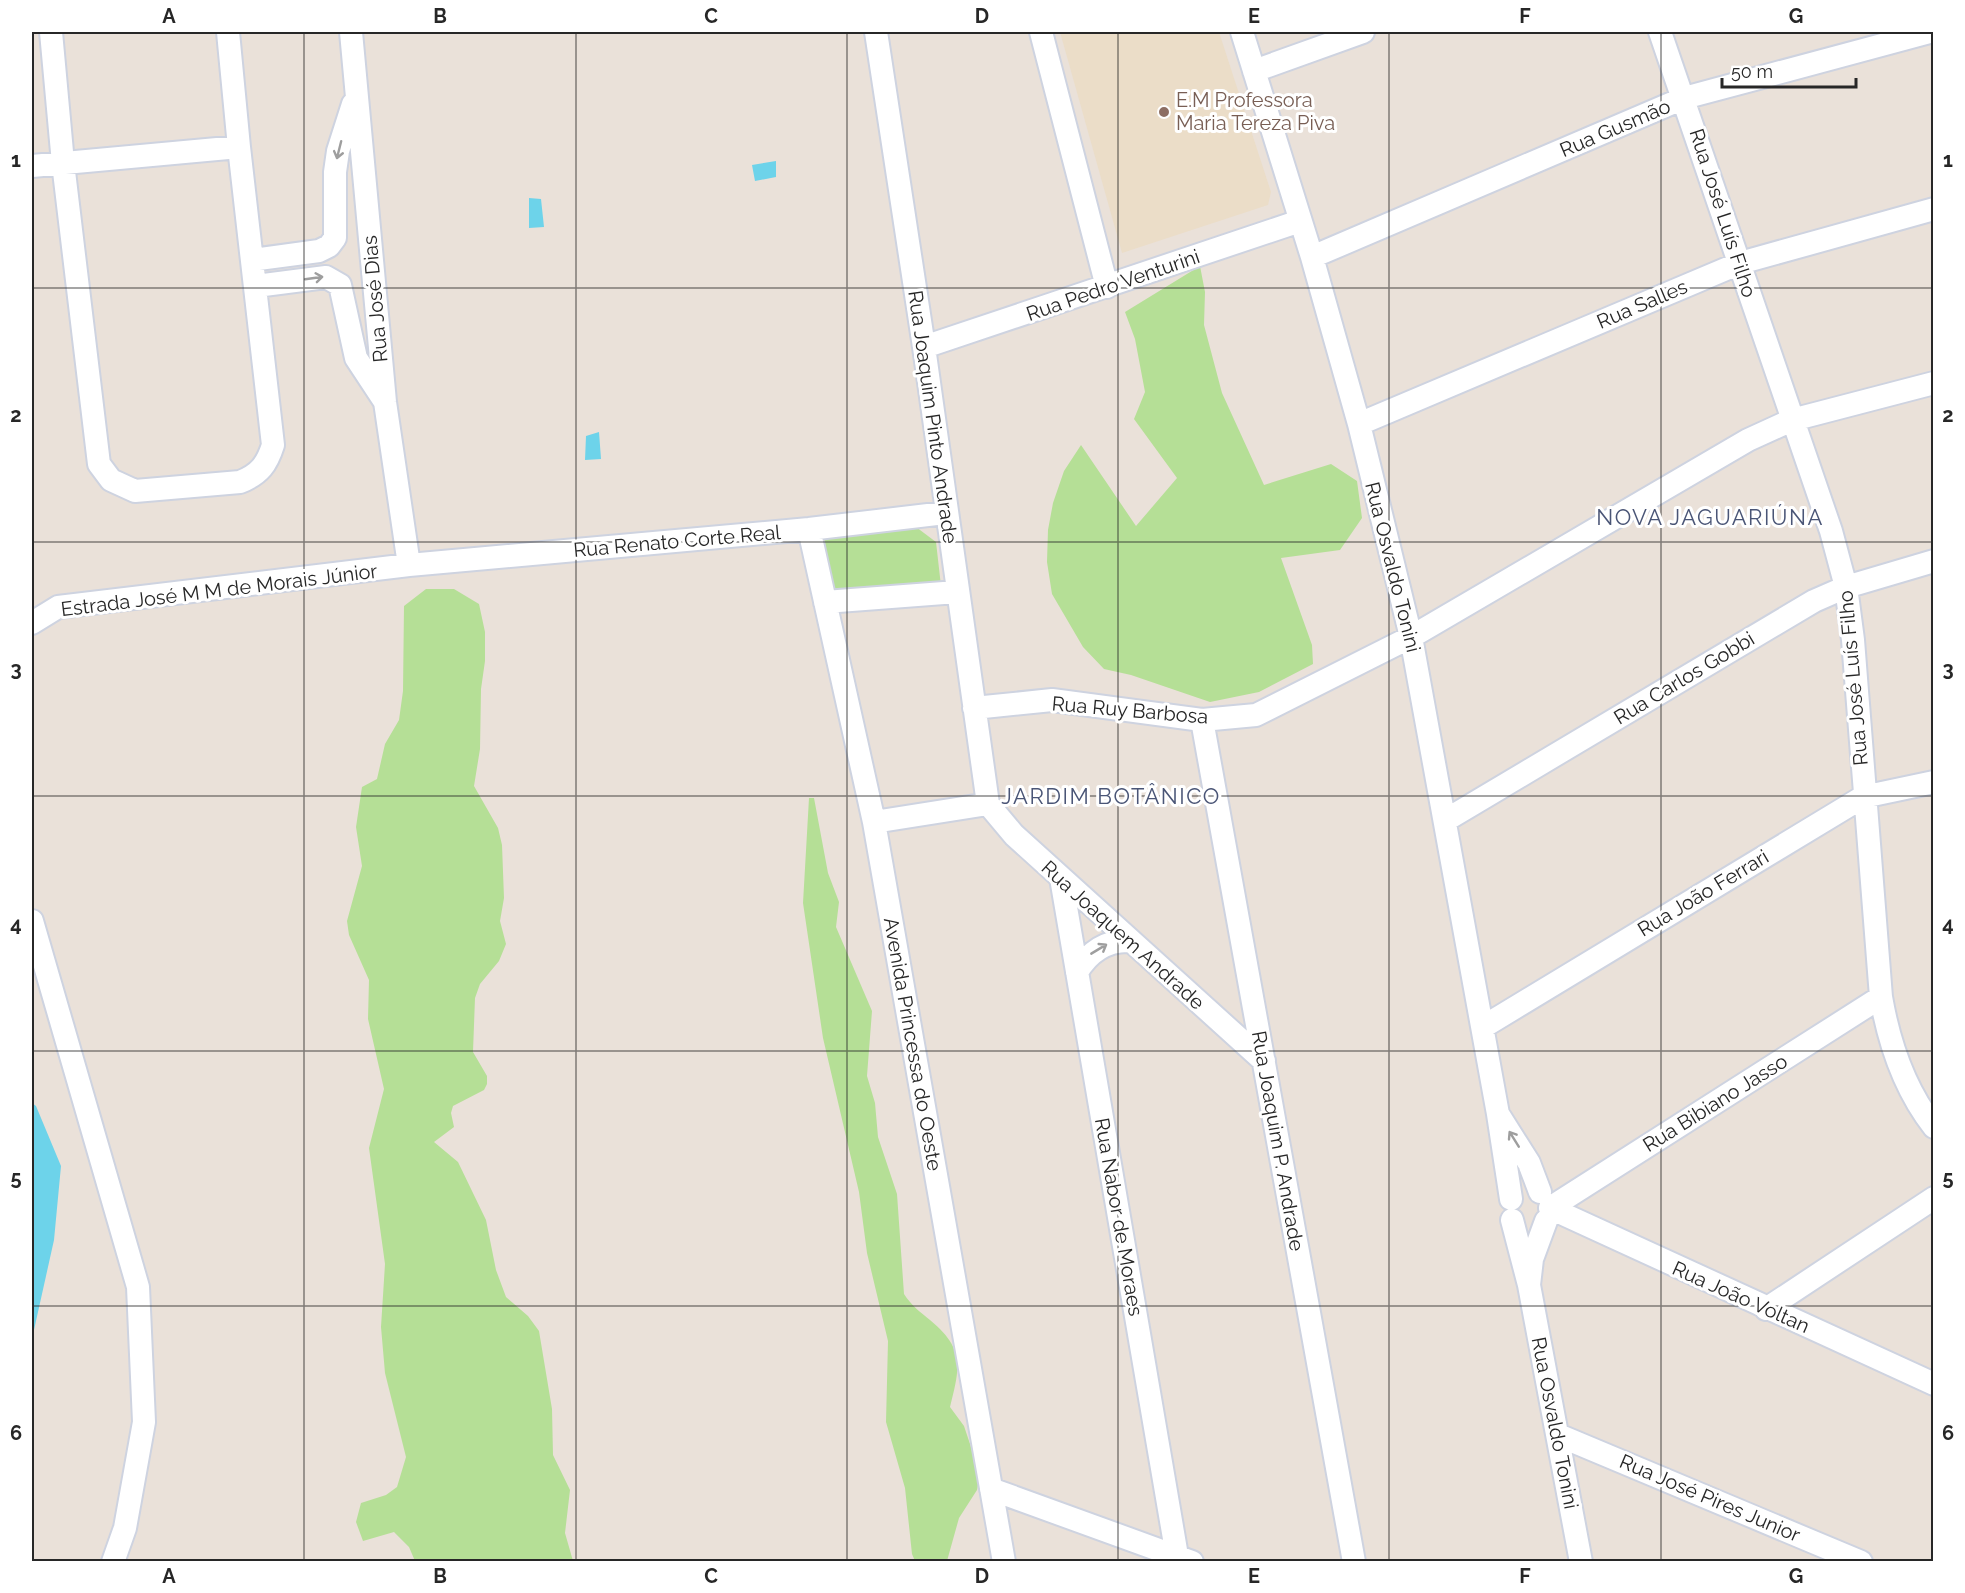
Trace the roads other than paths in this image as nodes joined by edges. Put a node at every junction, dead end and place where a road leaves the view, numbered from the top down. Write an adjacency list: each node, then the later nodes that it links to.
1 (51, 32): 14 (street)
2 (228, 32): 13 (street)
3 (351, 32): 11 (street, Rua José Dias)
4 (876, 32): 23 (street, Rua Joaquim Pinto Andrade)
5 (1041, 32): 22 (street)
6 (1242, 32): 10 (street, Rua Osvaldo Tonini)
7 (1363, 32): 10 (street)
8 (1660, 32): 12 (street, Rua José Luís Filho)
9 (1930, 32): 12 (street, Rua Gusmão)
10 (1254, 70): 17 (street, Rua Osvaldo Tonini)
11 (356, 94): 19 (street, one-way to 19); 25 (street, Rua José Dias)
12 (1684, 98): 18 (street, Rua Gusmão); 20 (street, Rua José Luís Filho)
13 (239, 147): 14 (street); 19 (street)
14 (63, 163): 15 (street); 21 (street)
15 (32, 166)
16 (1934, 209): 20 (street, Rua Salles)
17 (1300, 221): 18 (street, Rua Osvaldo Tonini); 22 (street, Rua Pedro Venturini)
18 (1312, 257): 27 (street, Rua Osvaldo Tonini)
19 (252, 260): 21 (street)
20 (1740, 263): 26 (street, Rua José Luís Filho); 27 (street, Rua Salles)
21 (256, 286): 25 (street, one-way to 25)
22 (1107, 287): 23 (street, Rua Pedro Venturini)
23 (924, 347): 28 (street, Rua Joaquim Pinto Andrade)
24 (1934, 383): 26 (street, Rua Ruy Barbosa)
25 (385, 402): 31 (street, Rua José Dias)
26 (1792, 420): 32 (street, Rua José Luís Filho); 36 (street, Rua Ruy Barbosa)
27 (1359, 424): 36 (street, Rua Osvaldo Tonini)
28 (945, 513): 29 (street, Rua Renato Corte Real); 33 (street, Rua Joaquim Pinto Andrade)
29 (809, 529): 31 (street, Rua Renato Corte Real); 34 (street, Avenida Princessa do Oeste)
30 (1934, 561): 32 (street, Rua Carlos Gobbi)
31 (409, 566): 35 (street, Estrada José M M de Morais Júnior)
32 (1846, 587): 40 (street, Rua José Luís Filho); 42 (street, Rua Carlos Gobbi)
33 (957, 592): 34 (street); 37 (street, Rua Joaquim Pinto Andrade)
34 (825, 602): 43 (street, Avenida Princessa do Oeste)
35 (32, 623)
36 (1411, 637): 38 (street, Rua Ruy Barbosa); 42 (street, Rua Osvaldo Tonini)
37 (974, 708): 38 (street, Rua Ruy Barbosa); 41 (street, Rua Joaquim Pinto Andrade)
38 (1202, 720): 50 (street, Rua Joaquim P. Andrade)
39 (1934, 782): 40 (street, Rua João Ferrari)
40 (1863, 797): 48 (street, Rua José Luís Filho); 49 (street, Rua João Ferrari)
41 (988, 804): 43 (street); 44 (street, Rua Joaquem Andrade)
42 (1446, 820): 49 (street, Rua Osvaldo Tonini)
43 (874, 822): 60 (street, Avenida Princessa do Oeste)
44 (1061, 878): 46 (street, Rua Joaquem Andrade); 47 (street, Rua Nabor de Moraes)
45 (32, 921): 62 (street)
46 (1130, 941): 47 (street, one-way to 46); 50 (street, Rua Joaquem Andrade)
47 (1077, 972): 61 (street, Rua Nabor de Moraes)
48 (1881, 998): 52 (street, Rua José Luís Filho); 54 (street, Rua Bibiano Jasso)
49 (1483, 1028): 51 (street, Rua Osvaldo Tonini)
50 (1264, 1061): 64 (street, Rua Joaquim P. Andrade)
51 (1498, 1114): 54 (street, Rua Osvaldo Tonini, one-way to 51); 55 (street, Rua Osvaldo Tonini)
52 (1934, 1127)
53 (1934, 1198): 57 (street)
54 (1545, 1207): 55 (street); 55 (street); 56 (street, Rua Osvaldo Tonini); 57 (street, Rua João Voltan)
55 (1511, 1210): 56 (street, Rua Osvaldo Tonini)
56 (1529, 1285): 59 (street, Rua Osvaldo Tonini)
57 (1766, 1309): 58 (street, Rua João Voltan)
58 (1934, 1384)
59 (1558, 1434): 65 (street, Rua Osvaldo Tonini); 66 (street, Rua José Pires Junior)
60 (991, 1489): 61 (street); 63 (street, Avenida Princessa do Oeste)
61 (1185, 1559)
62 (113, 1562)
63 (1004, 1562)
64 (1354, 1562)
65 (1581, 1562)
66 (1861, 1562)

